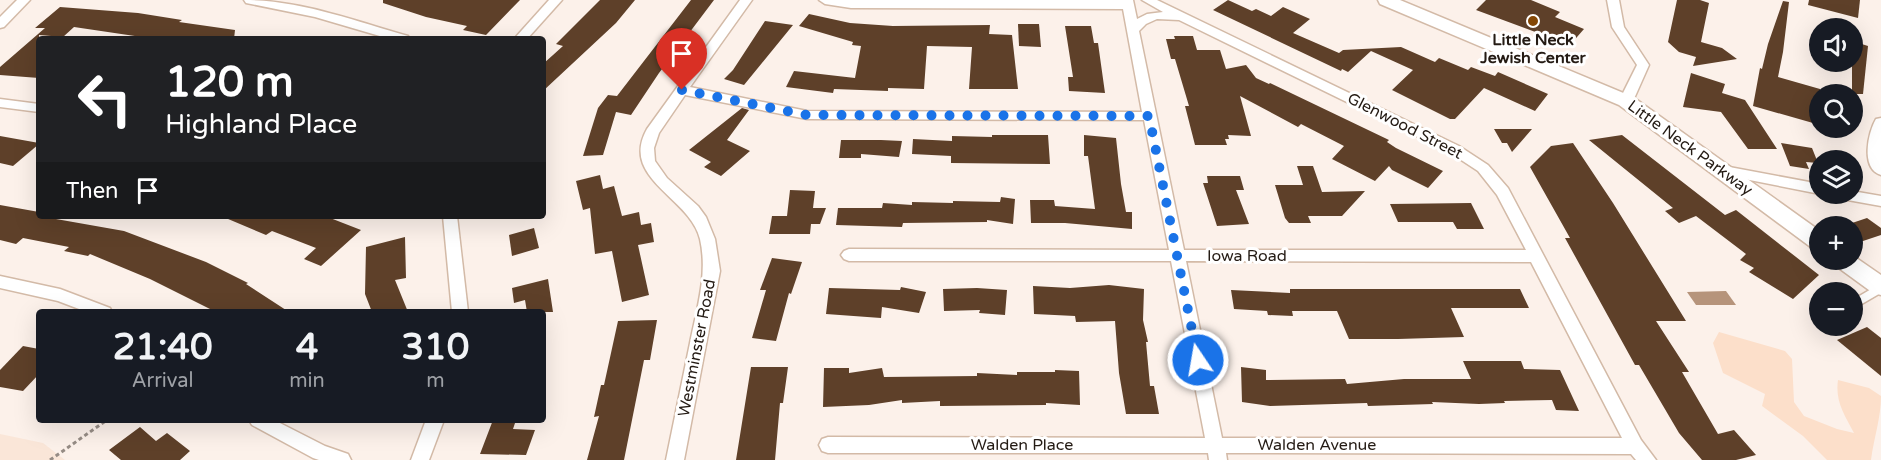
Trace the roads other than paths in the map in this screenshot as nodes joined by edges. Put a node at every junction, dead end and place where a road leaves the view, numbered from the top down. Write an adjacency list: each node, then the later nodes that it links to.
1 (24, 0): 11 (street)
2 (249, 0): 13 (street)
3 (556, 0): 14 (street)
4 (746, 0): 15 (street, Westminster Road)
5 (825, 0): 9 (street)
6 (1148, 0): 10 (street, Glenwood Street)
7 (1386, 0): 16 (main road, Little Neck Parkway)
8 (1613, 0): 16 (street)
9 (1127, 2): 12 (street)
10 (1184, 18): 12 (street, Glenwood Street); 30 (street, Glenwood Street)
11 (0, 24)
12 (1133, 30): 19 (street)
13 (394, 36)
14 (523, 36)
15 (682, 90): 19 (street); 44 (street, Westminster Road)
16 (1626, 100): 22 (main road, Little Neck Parkway)
17 (0, 103): 18 (street)
18 (36, 108)
19 (1149, 116): 29 (street)
20 (1881, 122): 21 (street)
21 (1881, 170)
22 (1724, 171): 23 (street); 27 (main road, Little Neck Parkway)
23 (1809, 187)
24 (1863, 198): 25 (street)
25 (1881, 201)
26 (450, 219): 36 (street)
27 (1809, 234)
28 (849, 255): 29 (street, Iowa Road)
29 (1177, 256): 30 (street, Iowa Road); 41 (street)
30 (1538, 256): 40 (street, Glenwood Street)
31 (1857, 270): 33 (main road)
32 (0, 282): 35 (street)
33 (1881, 288): 34 (lane)
34 (1863, 299)
35 (96, 309)
36 (460, 309)
37 (264, 423): 42 (street)
38 (434, 423): 43 (street)
39 (828, 445): 41 (street, Walden Place)
40 (1635, 446): 41 (street, Walden Avenue); 45 (street, Glenwood Street)
41 (1217, 452)
42 (342, 460)
43 (420, 460)
44 (675, 460)
45 (1647, 460)

